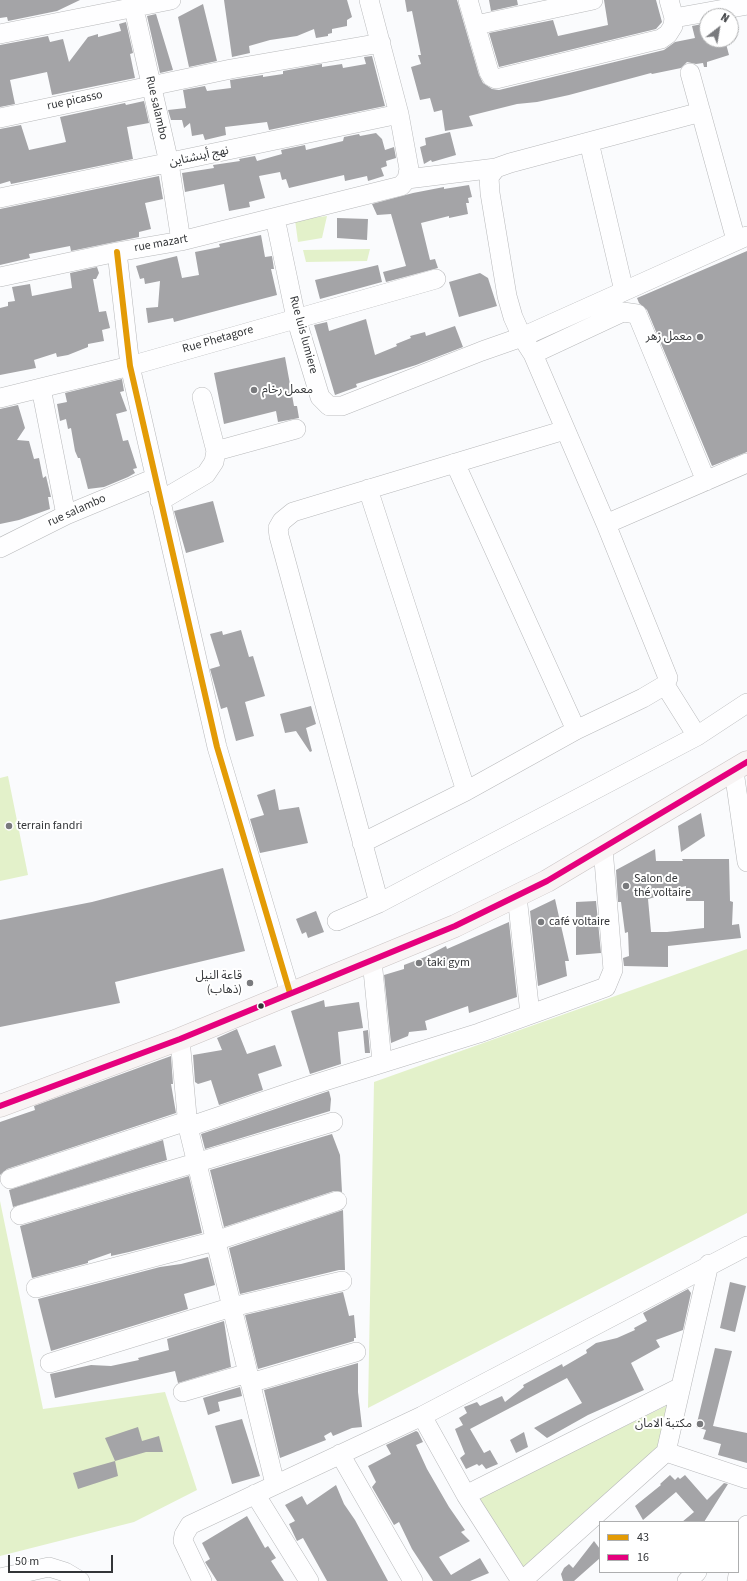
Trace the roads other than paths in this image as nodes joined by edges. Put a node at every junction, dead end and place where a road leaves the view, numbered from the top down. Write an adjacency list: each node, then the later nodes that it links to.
1 (171, 0): 6 (street)
2 (369, 0): 11 (street)
3 (468, 0): 9 (street)
4 (593, 0): 9 (street)
5 (669, 0): 8 (street)
6 (133, 3): 10 (street); 13 (street, Rue salambo)
7 (747, 5): 8 (street)
8 (674, 18): 9 (street)
9 (476, 26)
10 (0, 34)
11 (381, 43): 13 (street, rue picasso); 15 (street)
12 (690, 73): 14 (street)
13 (151, 85): 16 (street, rue picasso); 18 (street, Rue salambo)
14 (701, 112): 17 (street); 23 (street)
15 (399, 114): 18 (street, نهج أينشتاين); 20 (street)
16 (0, 118)
17 (589, 142): 19 (street); 28 (street)
18 (169, 163): 21 (street, نهج أينشتاين); 24 (street, Rue salambo)
19 (496, 168): 20 (street); 30 (street)
20 (408, 179): 22 (street, rue mazart)
21 (0, 198)
22 (274, 218): 24 (street, rue mazart); 29 (street, Rue luis lumiere)
23 (742, 238): 28 (street, Rue luis lumiere)
24 (181, 241): 25 (street, rue mazart)
25 (117, 252): 26 (street, rue mazart); 32 (street)
26 (0, 277)
27 (436, 280): 29 (street, Rue Phetagore)
28 (624, 291): 30 (street, Rue luis lumiere)
29 (296, 318): 30 (street, Rue luis lumiere); 32 (street, Rue Phetagore)
30 (522, 337): 31 (street)
31 (533, 354): 37 (street); 42 (street)
32 (130, 366): 33 (street, Rue Phetagore); 41 (street)
33 (41, 388): 35 (street, Rue Phetagore); 45 (street)
34 (202, 397): 38 (street)
35 (0, 398)
36 (296, 429): 38 (street)
37 (565, 430): 39 (street); 46 (street)
38 (216, 450): 44 (street)
39 (455, 463): 43 (street); 50 (street)
40 (747, 463): 42 (street)
41 (155, 478): 44 (street); 45 (street, rue salambo)
42 (706, 481): 46 (street)
43 (368, 489): 53 (street); 54 (street)
44 (160, 501): 61 (street)
45 (66, 515): 47 (street, rue salambo)
46 (606, 524): 48 (street)
47 (0, 548)
48 (665, 685): 50 (street); 51 (street)
49 (747, 703): 51 (street)
50 (576, 730): 53 (street)
51 (697, 736): 58 (street)
52 (741, 767): 55 (main road); 56 (street)
53 (466, 791): 54 (street)
54 (362, 843): 58 (street)
55 (603, 848): 57 (main road); 62 (street)
56 (747, 862)
57 (516, 896): 60 (main road); 62 (street)
58 (379, 904): 59 (street)
59 (337, 921)
60 (372, 960): 61 (main road); 64 (street)
61 (290, 993): 63 (main road)
62 (530, 1014): 64 (street)
63 (180, 1039): 65 (main road); 67 (street)
64 (382, 1062): 67 (street)
65 (0, 1106)
66 (333, 1122): 68 (street)
67 (187, 1124): 68 (street); 69 (street)
68 (196, 1162): 71 (street); 72 (street)
69 (10, 1179)
70 (337, 1201): 72 (street)
71 (20, 1215)
72 (215, 1241): 76 (street); 77 (street)
73 (747, 1246): 74 (street)
74 (709, 1264): 81 (street); 83 (street)
75 (342, 1281): 77 (street)
76 (36, 1288)
77 (232, 1307): 79 (street); 80 (street)
78 (356, 1352): 80 (street)
79 (50, 1363)
80 (249, 1378): 82 (street); 87 (street)
81 (681, 1387): 84 (street); 89 (street)
82 (183, 1392)
83 (422, 1416): 85 (street); 89 (street)
84 (666, 1452): 86 (street); 98 (street)
85 (340, 1454): 87 (street); 97 (street)
86 (747, 1478)
87 (274, 1484): 88 (street)
88 (255, 1494): 95 (street); 96 (street)
89 (466, 1494): 98 (street)
90 (744, 1529): 91 (street)
91 (741, 1570)
92 (696, 1573): 99 (street)
93 (0, 1578): 94 (street)
94 (80, 1581)
95 (202, 1581)
96 (309, 1581)
97 (413, 1581)
98 (521, 1581)
99 (687, 1581)

